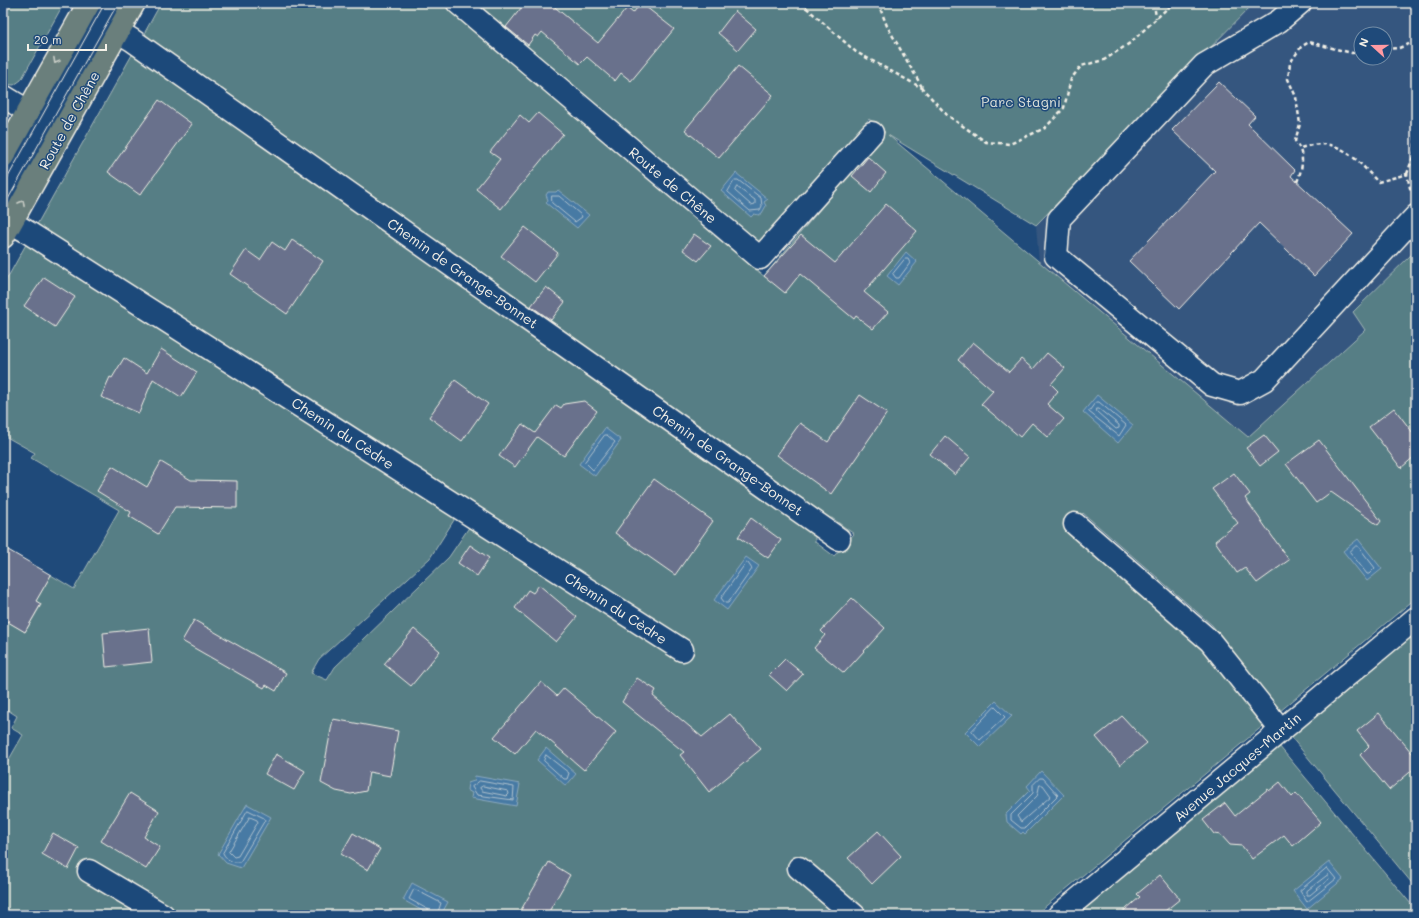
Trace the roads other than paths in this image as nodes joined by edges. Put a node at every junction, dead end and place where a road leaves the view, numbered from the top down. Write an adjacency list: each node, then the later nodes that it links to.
1 (134, 3): 4 (main road, Route de Chêne)
2 (458, 3): 7 (street, Route de Chêne)
3 (1300, 3): 10 (street)
4 (101, 14): 6 (main road, Route de Chêne); 6 (main road, Route de Chêne, one-way to 6); 13 (street, Chemin de Grange-Bonnet)
5 (3, 96): 6 (street)
6 (45, 122): 8 (main road, Route de Chêne); 9 (street); 11 (main road, Route de Chêne, one-way to 6)
7 (872, 132)
8 (3, 156)
9 (3, 197)
10 (1416, 216)
11 (6, 226): 15 (street, Chemin du Cèdre)
12 (1075, 524): 16 (street)
13 (839, 539)
14 (1416, 618): 16 (street, Avenue Jacques-Martin)
15 (682, 650)
16 (1281, 730): 21 (street, Avenue Jacques-Martin)
17 (799, 868): 20 (street)
18 (89, 871): 19 (street)
19 (163, 915)
20 (854, 915)
21 (1059, 915)

